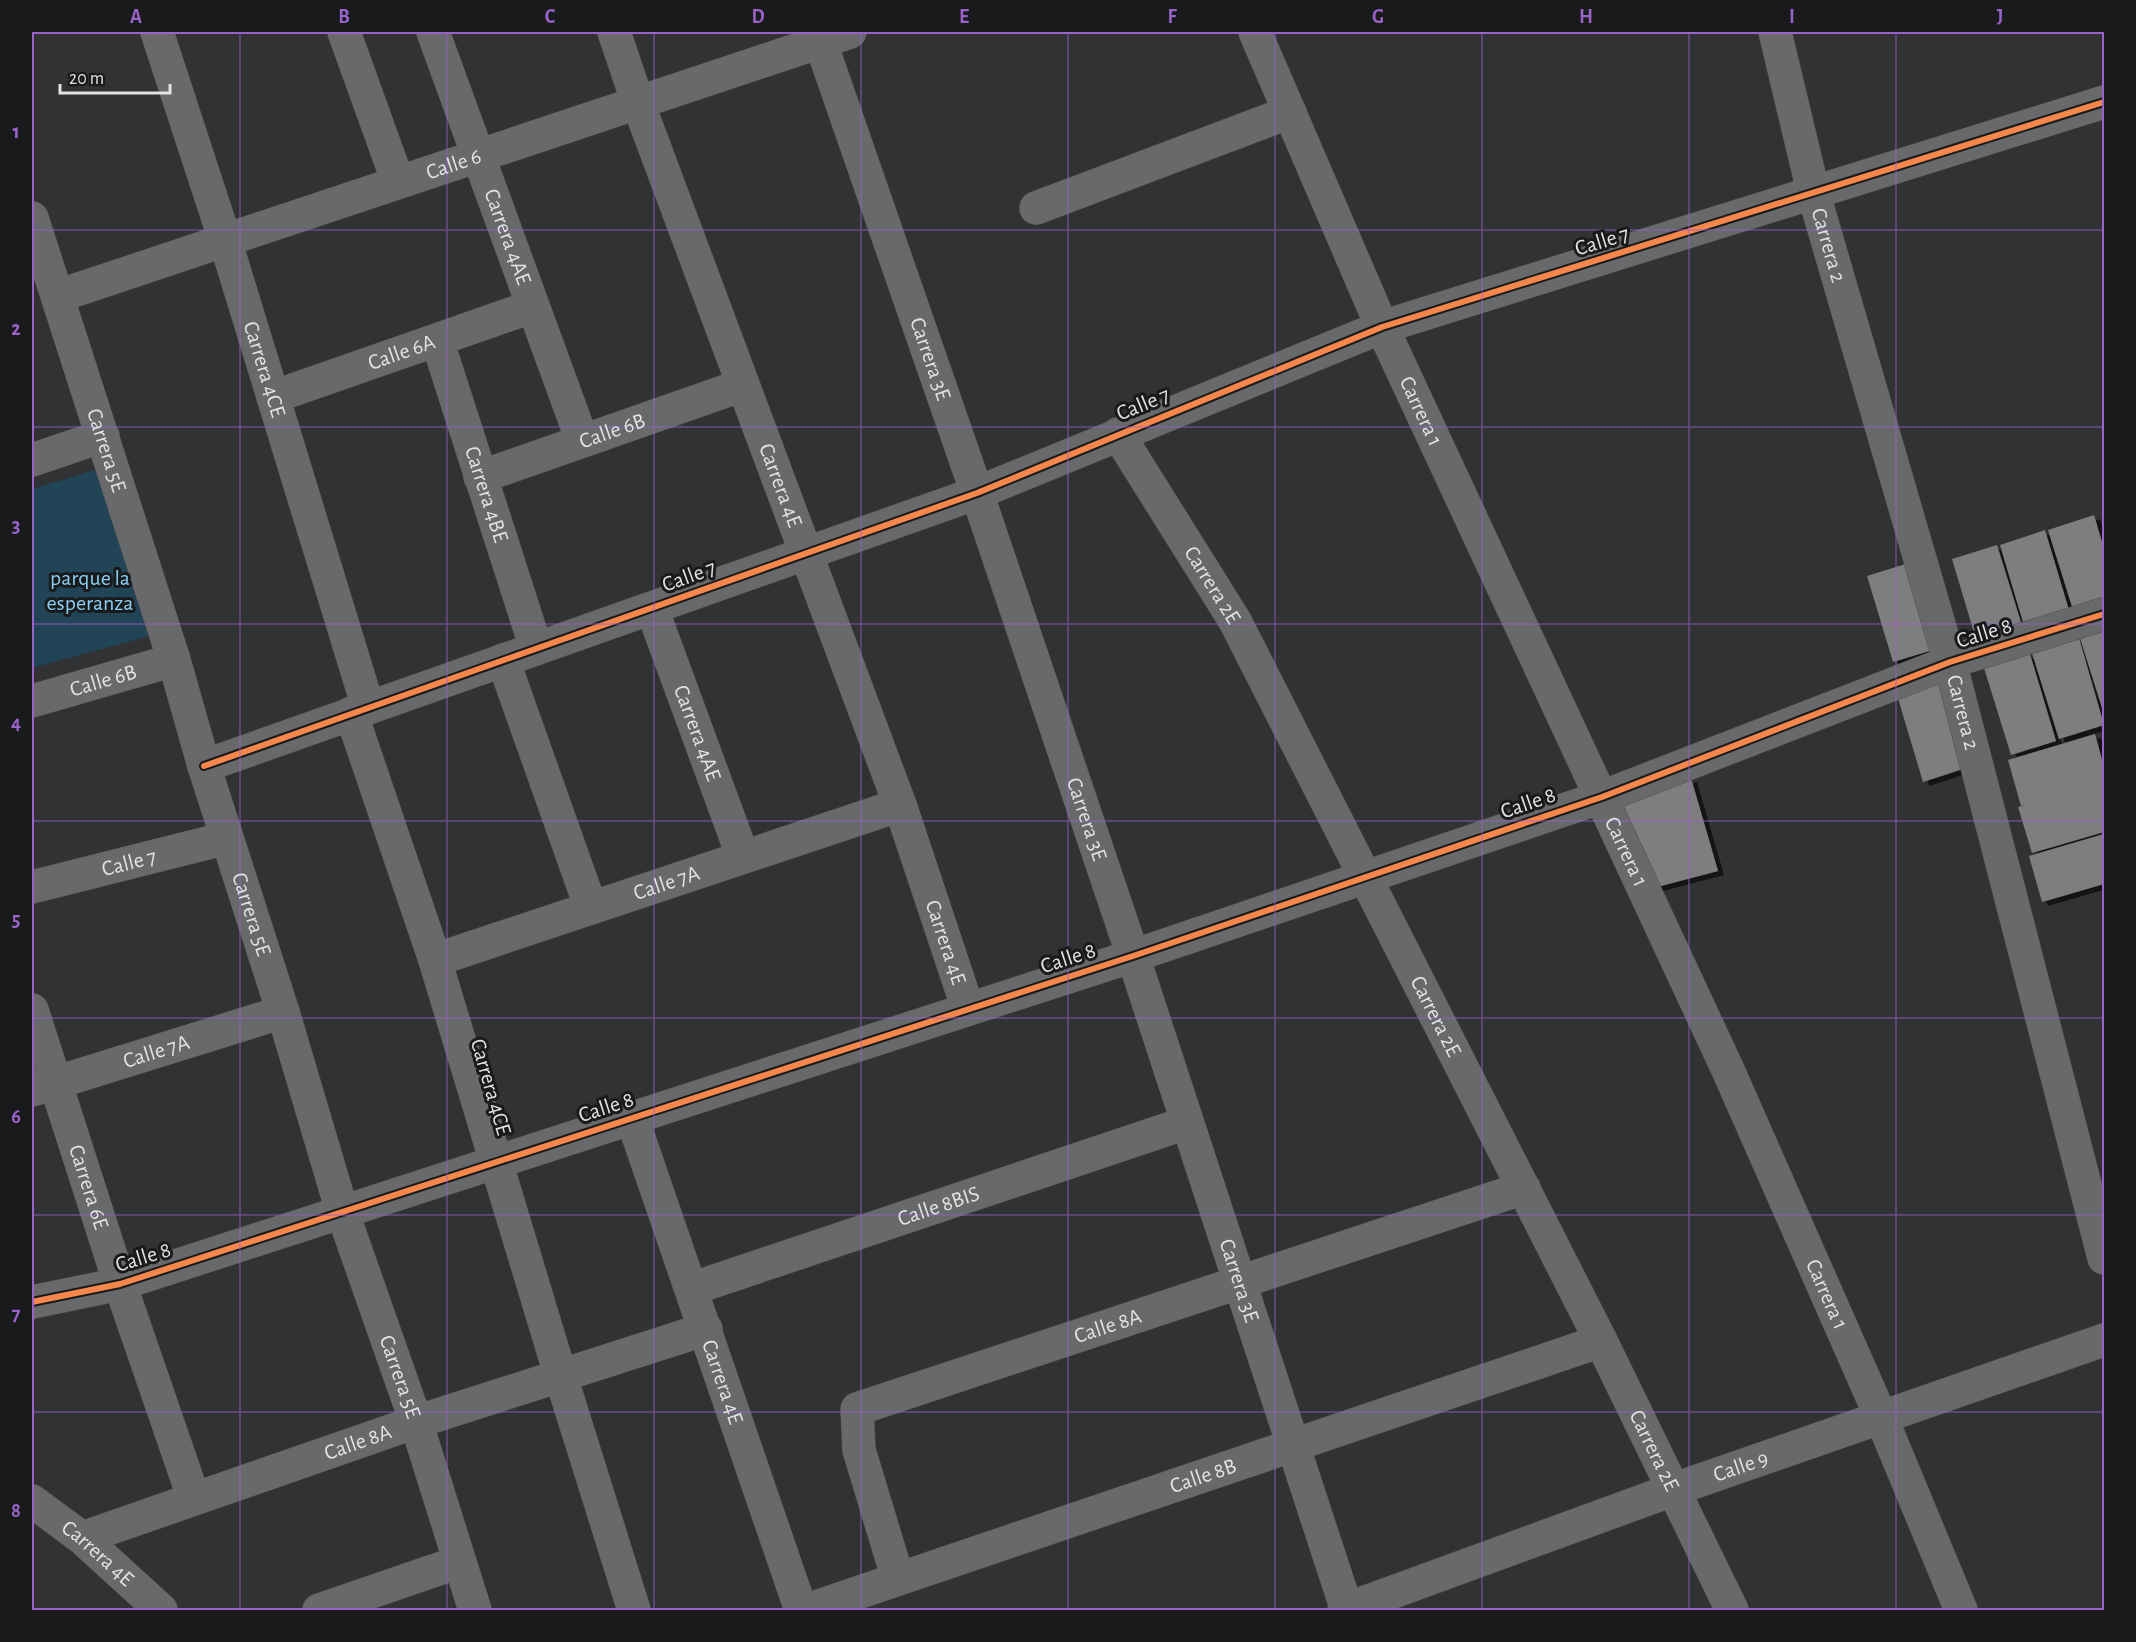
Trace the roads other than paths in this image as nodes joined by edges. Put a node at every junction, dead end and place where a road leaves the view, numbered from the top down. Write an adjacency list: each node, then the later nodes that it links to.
1 (159, 32): 16 (street, Carrera 4CE)
2 (344, 32): 12 (street)
3 (433, 32): 11 (street, Carrera 4AE)
4 (614, 32): 9 (street, Carrera 4E)
5 (1255, 32): 10 (street, Carrera 1)
6 (1775, 32): 13 (street, Carrera 2)
7 (829, 35): 9 (street, Calle 6); 28 (street, Carrera 3E)
8 (2104, 102): 13 (street, Calle 7)
9 (638, 103): 11 (street, Calle 6); 21 (street, Carrera 4E)
10 (1290, 112): 14 (street); 19 (street, Carrera 1)
11 (478, 156): 12 (street, Calle 6); 18 (street, Carrera 4AE)
12 (398, 182): 16 (street, Calle 6)
13 (1814, 195): 19 (street, Calle 7); 35 (street, Carrera 2)
14 (1036, 208)
15 (34, 236): 17 (street, Carrera 5E)
16 (225, 240): 17 (street, Calle 6); 22 (street, Carrera 4CE)
17 (58, 296): 24 (street, Carrera 5E)
18 (531, 307): 20 (street, Calle 6A); 25 (street, Carrera 4AE)
19 (1382, 327): 23 (street, Calle 7); 39 (street, Carrera 1)
20 (437, 340): 22 (street, Calle 6A); 27 (street, Carrera 4BE)
21 (743, 385): 25 (street, Calle 6B); 29 (street, Carrera 4E)
22 (273, 397): 37 (street, Carrera 4CE)
23 (1118, 434): 28 (street, Calle 7); 43 (street, Carrera 2E)
24 (103, 436): 26 (street); 33 (street, Carrera 5E)
25 (582, 440): 27 (street, Calle 6B)
26 (32, 460)
27 (480, 477): 32 (street, Carrera 4BE)
28 (977, 492): 29 (street, Calle 7); 46 (street, Carrera 3E)
29 (805, 553): 30 (street, Calle 7); 40 (street, Carrera 4E)
30 (652, 609): 32 (street, Calle 7); 42 (street, Carrera 4AE)
31 (2104, 614): 35 (street, Calle 8)
32 (536, 648): 34 (street, Calle 7)
33 (174, 660): 36 (street, Calle 6B); 38 (street, Carrera 5E)
34 (503, 660): 37 (street, Calle 7); 45 (street)
35 (1950, 662): 39 (street, Calle 8); 57 (street, Carrera 2)
36 (32, 701)
37 (359, 710): 38 (street, Calle 7); 47 (street, Carrera 4CE)
38 (204, 766): 41 (street, Carrera 5E)
39 (1602, 797): 43 (street, Calle 8); 66 (street, Carrera 1)
40 (900, 806): 42 (street, Calle 7A); 48 (street, Carrera 4E)
41 (227, 838): 44 (street, Calle 7); 50 (street, Carrera 5E)
42 (743, 857): 45 (street, Calle 7A)
43 (1367, 877): 46 (street, Calle 8); 55 (street, Carrera 2E)
44 (32, 887)
45 (591, 908): 47 (street, Calle 7A)
46 (1133, 956): 48 (street, Calle 8); 53 (street, Carrera 3E)
47 (435, 960): 54 (street, Carrera 4CE)
48 (968, 1009): 52 (street, Calle 8)
49 (32, 1010): 51 (street, Carrera 6E)
50 (283, 1012): 51 (street, Calle 7A); 56 (street, Carrera 5E)
51 (43, 1087): 59 (street, Carrera 6E)
52 (632, 1118): 54 (street, Calle 8); 60 (street, Carrera 4E)
53 (1186, 1123): 58 (street, Carrera 3E); 60 (street, Calle 8BIS)
54 (495, 1162): 56 (street, Calle 8); 65 (street, Carrera 4CE)
55 (1524, 1188): 58 (street, Calle 8A); 64 (street, Carrera 2E)
56 (342, 1211): 59 (street, Calle 8); 67 (street, Carrera 5E)
57 (2104, 1258)
58 (1240, 1282): 68 (street, Carrera 3E); 74 (street, Calle 8A)
59 (120, 1284): 61 (street, Calle 8); 70 (street, Carrera 6E)
60 (691, 1289): 62 (street, Carrera 4E)
61 (32, 1302)
62 (706, 1329): 65 (street, Calle 8A); 80 (street, Carrera 4E)
63 (2104, 1340): 66 (street, Calle 9)
64 (1601, 1341): 68 (street, Calle 8B); 69 (street, Carrera 2E)
65 (561, 1377): 67 (street, Calle 8A); 79 (street, Carrera 4CE)
66 (1881, 1417): 69 (street, Calle 9); 83 (street, Carrera 1)
67 (416, 1422): 70 (street, Calle 8A); 73 (street, Carrera 5E)
68 (1293, 1444): 74 (street, Calle 8B); 75 (street, Carrera 3E)
69 (1675, 1489): 75 (street, Calle 9); 82 (street, Carrera 2E)
70 (194, 1499): 72 (street, Calle 8A)
71 (32, 1501): 72 (street, Carrera 4E)
72 (82, 1538): 76 (street, Carrera 4E)
73 (459, 1562): 77 (street); 78 (street, Carrera 5E)
74 (898, 1579): 81 (street, Calle 8B)
75 (1346, 1610)
76 (160, 1611)
77 (319, 1611)
78 (475, 1611)
79 (634, 1611)
80 (801, 1611)
81 (807, 1611)
82 (1732, 1611)
83 (1960, 1611)

